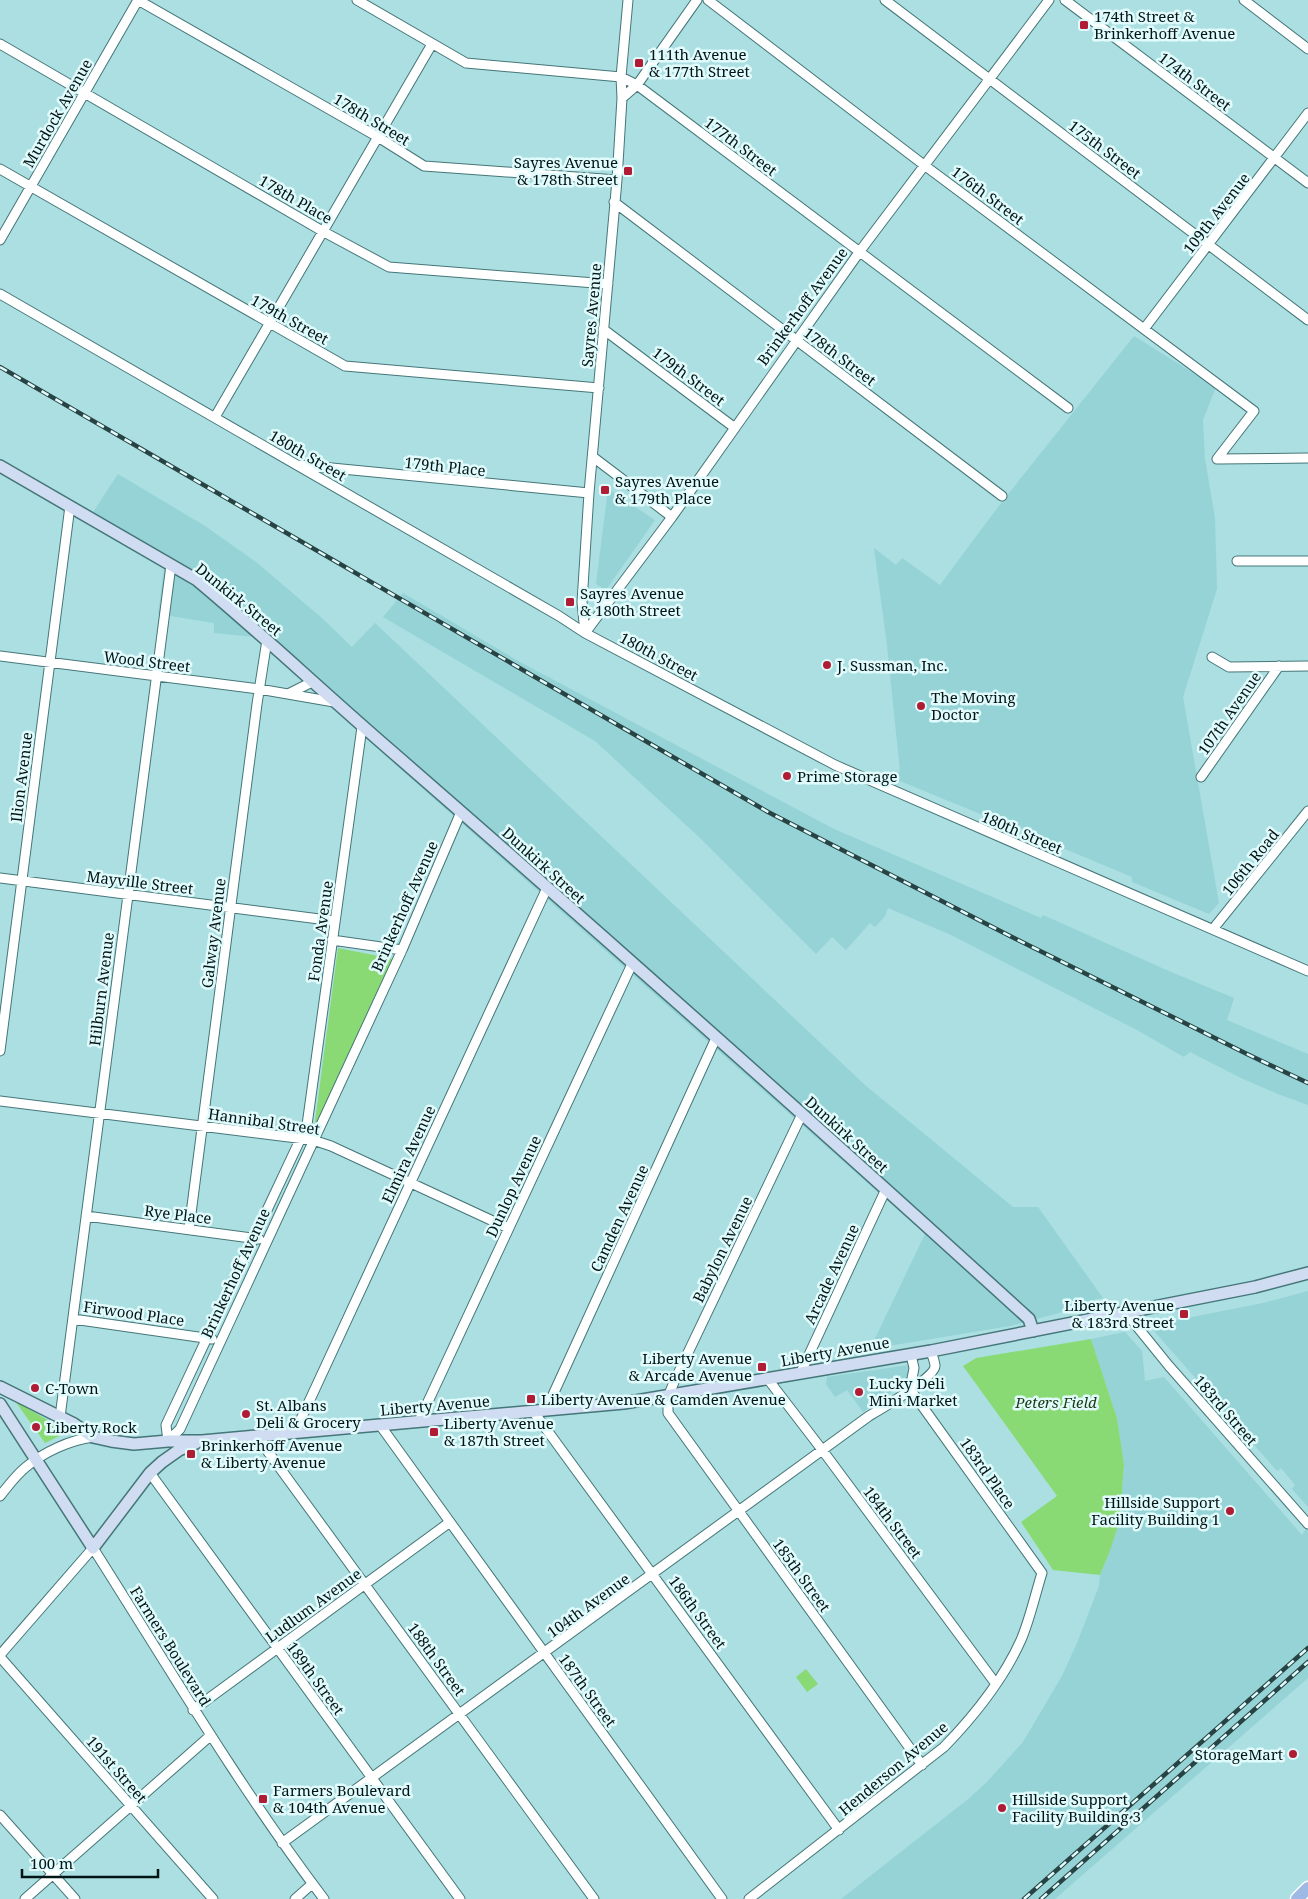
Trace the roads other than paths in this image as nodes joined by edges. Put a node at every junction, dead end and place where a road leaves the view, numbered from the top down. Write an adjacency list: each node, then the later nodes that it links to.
1 (138, 0): 16 (street, Murdock Avenue); 19 (street, 178th Street)
2 (356, 0): 11 (street, 177th Street)
3 (628, 0): 13 (street, Sayres Avenue)
4 (697, 0): 15 (street)
5 (708, 0): 21 (street, 176th Street)
6 (885, 0): 14 (street, 175th Street)
7 (1049, 0): 14 (street, Brinkerhoff Avenue)
8 (1065, 0): 20 (street, 174th Street)
9 (1244, 0): 12 (street)
10 (0, 44): 16 (street, 178th Place)
11 (432, 44): 13 (street, 177th Street); 19 (street)
12 (1308, 49)
13 (621, 78): 15 (street, 177th Street); 17 (street, Sayres Avenue)
14 (989, 78): 21 (street, Brinkerhoff Avenue); 29 (street, 175th Street)
15 (637, 85): 17 (street); 30 (street, 177th Street)
16 (84, 93): 25 (street, Murdock Avenue); 27 (street, 178th Place)
17 (622, 98): 23 (street, Sayres Avenue)
18 (1308, 113): 20 (street, 109th Avenue)
19 (378, 137): 23 (street, 178th Street); 27 (street)
20 (1275, 159): 24 (street, 174th Street); 29 (street, 109th Avenue)
21 (924, 165): 30 (street, Brinkerhoff Avenue); 36 (street, 176th Street)
22 (0, 169): 25 (street, 179th Street)
23 (617, 180): 26 (street, Sayres Avenue)
24 (1308, 184)
25 (30, 186): 28 (street, Murdock Avenue); 34 (street, 179th Street)
26 (614, 202): 31 (street, Sayres Avenue); 37 (street, 178th Street)
27 (324, 232): 31 (street, 178th Place); 34 (street)
28 (0, 240)
29 (1208, 244): 33 (street, 175th Street); 36 (street, 109th Avenue)
30 (860, 251): 37 (street, Brinkerhoff Avenue); 39 (street, 177th Street)
31 (608, 284): 35 (street, Sayres Avenue)
32 (0, 294): 40 (street, 180th Street)
33 (1308, 320)
34 (269, 324): 38 (street, 179th Street); 40 (street)
35 (603, 329): 38 (street, Sayres Avenue); 41 (street, 179th Street)
36 (1144, 329): 43 (street, 176th Street)
37 (796, 339): 41 (street, Brinkerhoff Avenue); 47 (street, 178th Street)
38 (599, 388): 42 (street, Sayres Avenue)
39 (1068, 408)
40 (215, 417): 44 (street, 180th Street)
41 (735, 428): 49 (street, Brinkerhoff Avenue)
42 (593, 457): 46 (street, Sayres Avenue); 49 (street)
43 (1308, 458)
44 (299, 465): 46 (street, 179th Place); 53 (street, 180th Street)
45 (0, 466): 48 (main road, Dunkirk Street)
46 (589, 493): 53 (street, Sayres Avenue)
47 (1002, 496)
48 (70, 506): 52 (main road, Dunkirk Street); 57 (street, Ilion Avenue)
49 (672, 517): 53 (street, Brinkerhoff Avenue)
50 (1308, 561): 51 (street)
51 (1236, 562)
52 (171, 565): 54 (main road, Dunkirk Street); 60 (street, Hilburn Avenue)
53 (585, 633): 75 (street, 180th Street)
54 (268, 640): 61 (main road, Dunkirk Street); 62 (street, Galway Avenue)
55 (0, 656): 57 (street, Wood Street)
56 (1212, 657): 58 (street)
57 (50, 663): 60 (street, Wood Street); 70 (street, Ilion Avenue)
58 (1279, 666): 59 (street); 66 (street, 107th Avenue)
59 (1308, 666)
60 (156, 676): 62 (street, Wood Street); 72 (street, Hilburn Avenue)
61 (312, 682): 63 (street); 64 (main road, Dunkirk Street)
62 (259, 689): 63 (street, Wood Street); 73 (street, Galway Avenue)
63 (290, 693): 64 (street, Wood Street)
64 (334, 702): 65 (main road, Dunkirk Street)
65 (362, 726): 68 (main road, Dunkirk Street); 74 (street, Fonda Avenue)
66 (1201, 776)
67 (1308, 811): 75 (street, 106th Road)
68 (461, 812): 71 (main road, Dunkirk Street); 77 (street, Brinkerhoff Avenue)
69 (0, 878): 70 (street, Mayville Street)
70 (22, 881): 72 (street, Mayville Street); 81 (street, Ilion Avenue)
71 (548, 888): 78 (main road, Dunkirk Street); 88 (street, Elmira Avenue)
72 (127, 894): 73 (street, Mayville Street); 83 (street, Hilburn Avenue)
73 (230, 908): 74 (street, Mayville Street); 85 (street, Galway Avenue)
74 (335, 921): 76 (street, Fonda Avenue)
75 (1213, 930): 79 (street, 180th Street)
76 (332, 940): 77 (street); 86 (street, Fonda Avenue)
77 (402, 950): 87 (street, Brinkerhoff Avenue)
78 (632, 964): 80 (main road, Dunkirk Street); 91 (street, Dunlop Avenue)
79 (1308, 971)
80 (716, 1038): 84 (main road, Dunkirk Street); 109 (street, Camden Avenue)
81 (0, 1051)
82 (0, 1101): 83 (street, Hannibal Street)
83 (99, 1113): 85 (street, Hannibal Street); 90 (street, Hilburn Avenue)
84 (802, 1114): 89 (main road, Dunkirk Street); 107 (street, Babylon Avenue)
85 (202, 1126): 86 (street, Hannibal Street); 92 (street, Galway Avenue)
86 (300, 1138): 87 (street, Hannibal Street); 93 (street, Brinkerhoff Avenue)
87 (313, 1140): 88 (street, Hannibal Street); 94 (street, Brinkerhoff Avenue)
88 (410, 1183): 91 (street, Hannibal Street); 114 (street, Elmira Avenue)
89 (886, 1189): 98 (main road, Dunkirk Street); 103 (street, Arcade Avenue)
90 (86, 1216): 92 (street, Rye Place); 97 (street, Hilburn Avenue)
91 (508, 1228): 112 (street, Dunlop Avenue)
92 (189, 1229): 93 (street, Rye Place)
93 (254, 1238): 94 (street, Rye Place); 99 (street, Brinkerhoff Avenue)
94 (266, 1241): 100 (street, Brinkerhoff Avenue)
95 (1308, 1273): 96 (main road, Liberty Avenue)
96 (1126, 1313): 98 (main road, Liberty Avenue); 125 (street, 183rd Street)
97 (73, 1318): 99 (street, Firwood Place); 111 (street, Hilburn Avenue)
98 (1033, 1331): 101 (main road, Liberty Avenue)
99 (207, 1338): 100 (street, Firwood Place); 117 (street, Brinkerhoff Avenue)
100 (220, 1342): 117 (street, Brinkerhoff Avenue)
101 (930, 1351): 102 (main road, Liberty Avenue); 106 (street, 104th Avenue)
102 (911, 1354): 103 (main road, Liberty Avenue); 106 (street)
103 (800, 1372): 104 (main road, Liberty Avenue)
104 (766, 1378): 107 (main road, Liberty Avenue); 119 (street, 184th Street)
105 (0, 1387): 111 (main road, Liberty Avenue)
106 (910, 1389): 119 (street, 104th Avenue); 127 (street, 183rd Place)
107 (668, 1397): 109 (main road, Liberty Avenue); 123 (street, 185th Street)
108 (0, 1404): 120 (main road, Farmers Boulevard)
109 (546, 1410): 110 (main road, Liberty Avenue)
110 (533, 1411): 112 (main road, Liberty Avenue); 128 (street, 186th Street)
111 (60, 1417): 116 (main road, Liberty Avenue)
112 (419, 1421): 113 (main road, Liberty Avenue)
113 (380, 1425): 114 (main road, Liberty Avenue); 124 (street, 187th Street)
114 (295, 1432): 115 (main road, Liberty Avenue)
115 (260, 1436): 118 (main road, Liberty Avenue); 129 (street, 188th Street)
116 (93, 1437): 117 (main road, Liberty Avenue); 120 (street, Liberty Avenue)
117 (168, 1441): 118 (main road, Liberty Avenue)
118 (202, 1441): 121 (main road)
119 (823, 1451): 123 (street, 104th Avenue); 133 (street, 184th Street)
120 (36, 1460): 122 (street, Liberty Avenue); 126 (main road, Farmers Boulevard)
121 (150, 1473): 126 (main road); 130 (street, 189th Street)
122 (0, 1496)
123 (740, 1512): 128 (street, 104th Avenue); 137 (street, 185th Street)
124 (450, 1522): 129 (street, Ludlum Avenue); 131 (street, 187th Street)
125 (1308, 1524)
126 (93, 1548): 132 (street); 134 (street, Farmers Boulevard)
127 (1042, 1573): 133 (street, Henderson Avenue)
128 (653, 1574): 131 (street, 104th Avenue); 141 (street, 186th Street)
129 (366, 1584): 130 (street, Ludlum Avenue); 135 (street, 188th Street)
130 (278, 1648): 134 (street, Ludlum Avenue); 138 (street, 189th Street)
131 (545, 1653): 135 (street, 104th Avenue); 153 (street, 187th Street)
132 (0, 1656): 139 (street, 191st Street)
133 (996, 1684): 137 (street, Henderson Avenue)
134 (193, 1710): 136 (street, Farmers Boulevard)
135 (460, 1714): 138 (street, 104th Avenue); 152 (street, 188th Street)
136 (210, 1736): 139 (street); 142 (street, Farmers Boulevard)
137 (922, 1765): 141 (street, Henderson Avenue)
138 (372, 1778): 142 (street, 104th Avenue); 151 (street, 189th Street)
139 (131, 1805): 143 (street); 148 (street, 191st Street)
140 (0, 1815): 143 (street)
141 (839, 1830): 154 (street, Henderson Avenue)
142 (282, 1843): 144 (street, Farmers Boulevard)
143 (53, 1875): 146 (street); 147 (street)
144 (312, 1884): 149 (street); 150 (street, Farmers Boulevard)
145 (1308, 1888): 155 (main road)
146 (25, 1899)
147 (75, 1899)
148 (213, 1899)
149 (295, 1899)
150 (324, 1899)
151 (460, 1899)
152 (594, 1899)
153 (722, 1899)
154 (749, 1899)
155 (1296, 1899)

